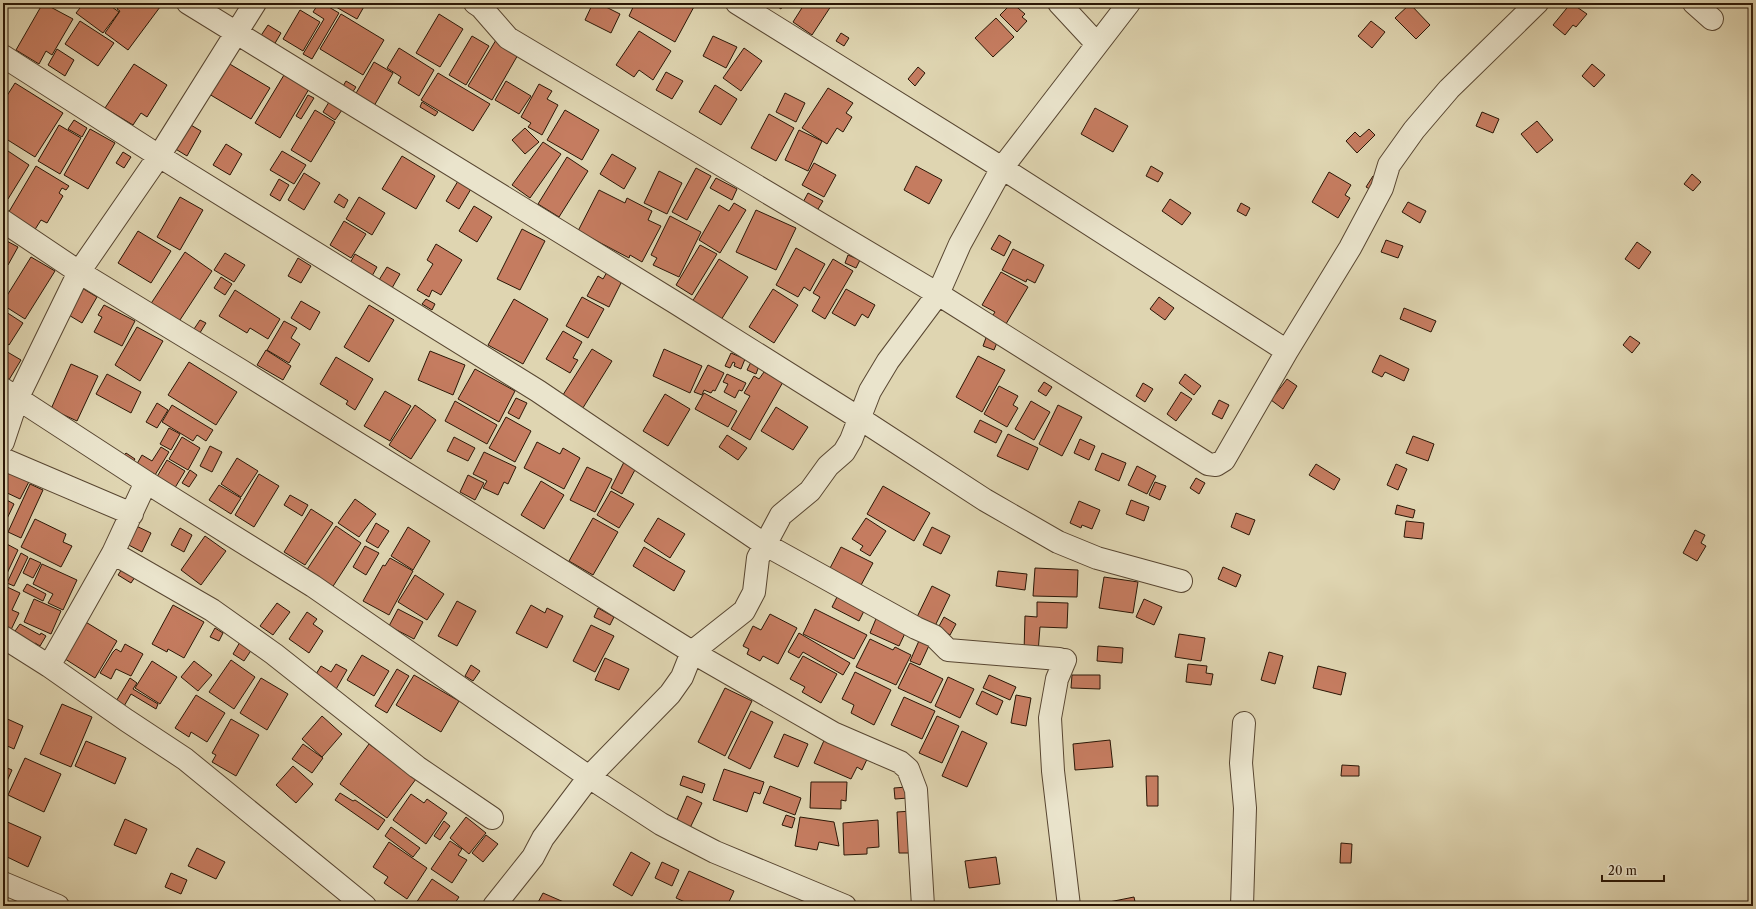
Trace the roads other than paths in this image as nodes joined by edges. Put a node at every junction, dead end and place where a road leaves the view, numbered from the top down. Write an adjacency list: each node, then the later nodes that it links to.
1 (188, 3): 10 (street)
2 (256, 3): 10 (street)
3 (475, 3): 17 (street)
4 (736, 3): 14 (street)
5 (1059, 3): 11 (street)
6 (1129, 3): 11 (street)
7 (1537, 3): 18 (street)
8 (1694, 3): 9 (street)
9 (1712, 19)
10 (237, 34): 13 (street); 20 (street)
11 (1097, 44): 14 (street)
12 (3, 56): 13 (street)
13 (159, 156): 16 (street); 25 (street)
14 (1002, 168): 17 (street); 18 (street)
15 (3, 221): 16 (street)
16 (79, 272): 19 (street); 29 (street)
17 (938, 294): 18 (street); 20 (street)
18 (1287, 352)
19 (10, 393): 21 (street); 23 (street)
20 (859, 418): 25 (street); 27 (street)
21 (3, 442)
22 (3, 460): 24 (street)
23 (146, 482): 24 (street); 32 (street)
24 (132, 514): 26 (street)
25 (764, 544): 29 (street); 40 (street)
26 (114, 553): 30 (street); 33 (street)
27 (1181, 581)
28 (3, 637): 30 (street)
29 (692, 652): 32 (street); 39 (street)
30 (49, 666): 36 (street)
31 (1244, 722): 41 (street)
32 (589, 777): 37 (street); 38 (street)
33 (492, 818)
34 (3, 883): 35 (street)
35 (58, 906)
36 (366, 906)
37 (494, 906)
38 (845, 906)
39 (923, 906)
40 (1069, 906)
41 (1242, 906)

